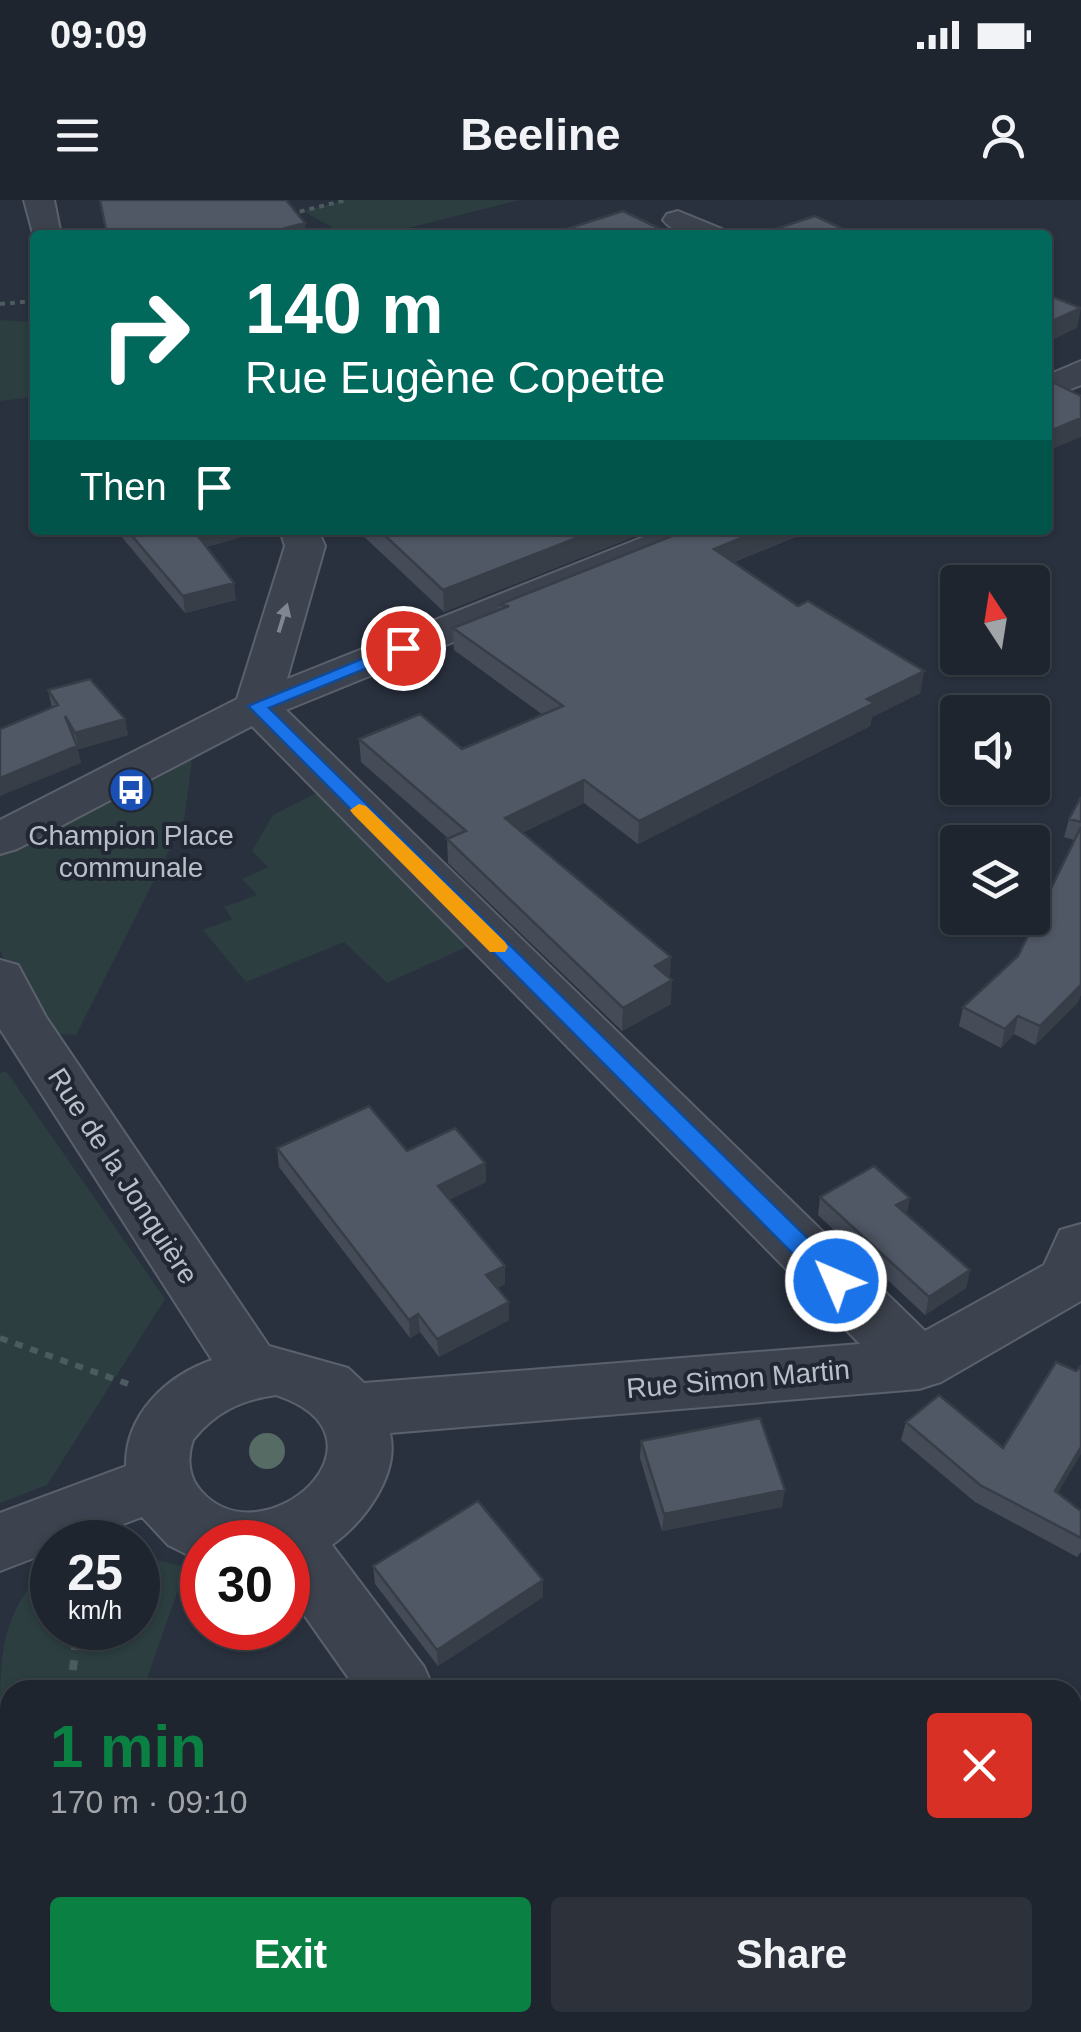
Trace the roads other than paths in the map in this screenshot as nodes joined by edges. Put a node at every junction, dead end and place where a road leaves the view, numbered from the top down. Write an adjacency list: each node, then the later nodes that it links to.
1 (39, 200): 3 (street)
2 (678, 220): 4 (street)
3 (45, 230)
4 (699, 230)
5 (1081, 339): 6 (street)
6 (1057, 373)
7 (301, 535): 9 (street, one-way to 7)
8 (684, 535): 9 (street)
9 (257, 706): 10 (street); 13 (street)
10 (0, 839)
11 (7, 1005): 14 (street, Rue de la Jonquière)
12 (1081, 1246): 13 (street, Rue Simon Martin)
13 (919, 1364): 15 (street, Rue Simon Martin)
14 (252, 1371): 15 (street); 16 (street)
15 (351, 1410): 18 (street)
16 (161, 1487): 17 (street); 19 (street)
17 (186, 1520)
18 (310, 1524)
19 (14, 1540)
20 (310, 1569): 21 (street)
21 (391, 1680)

